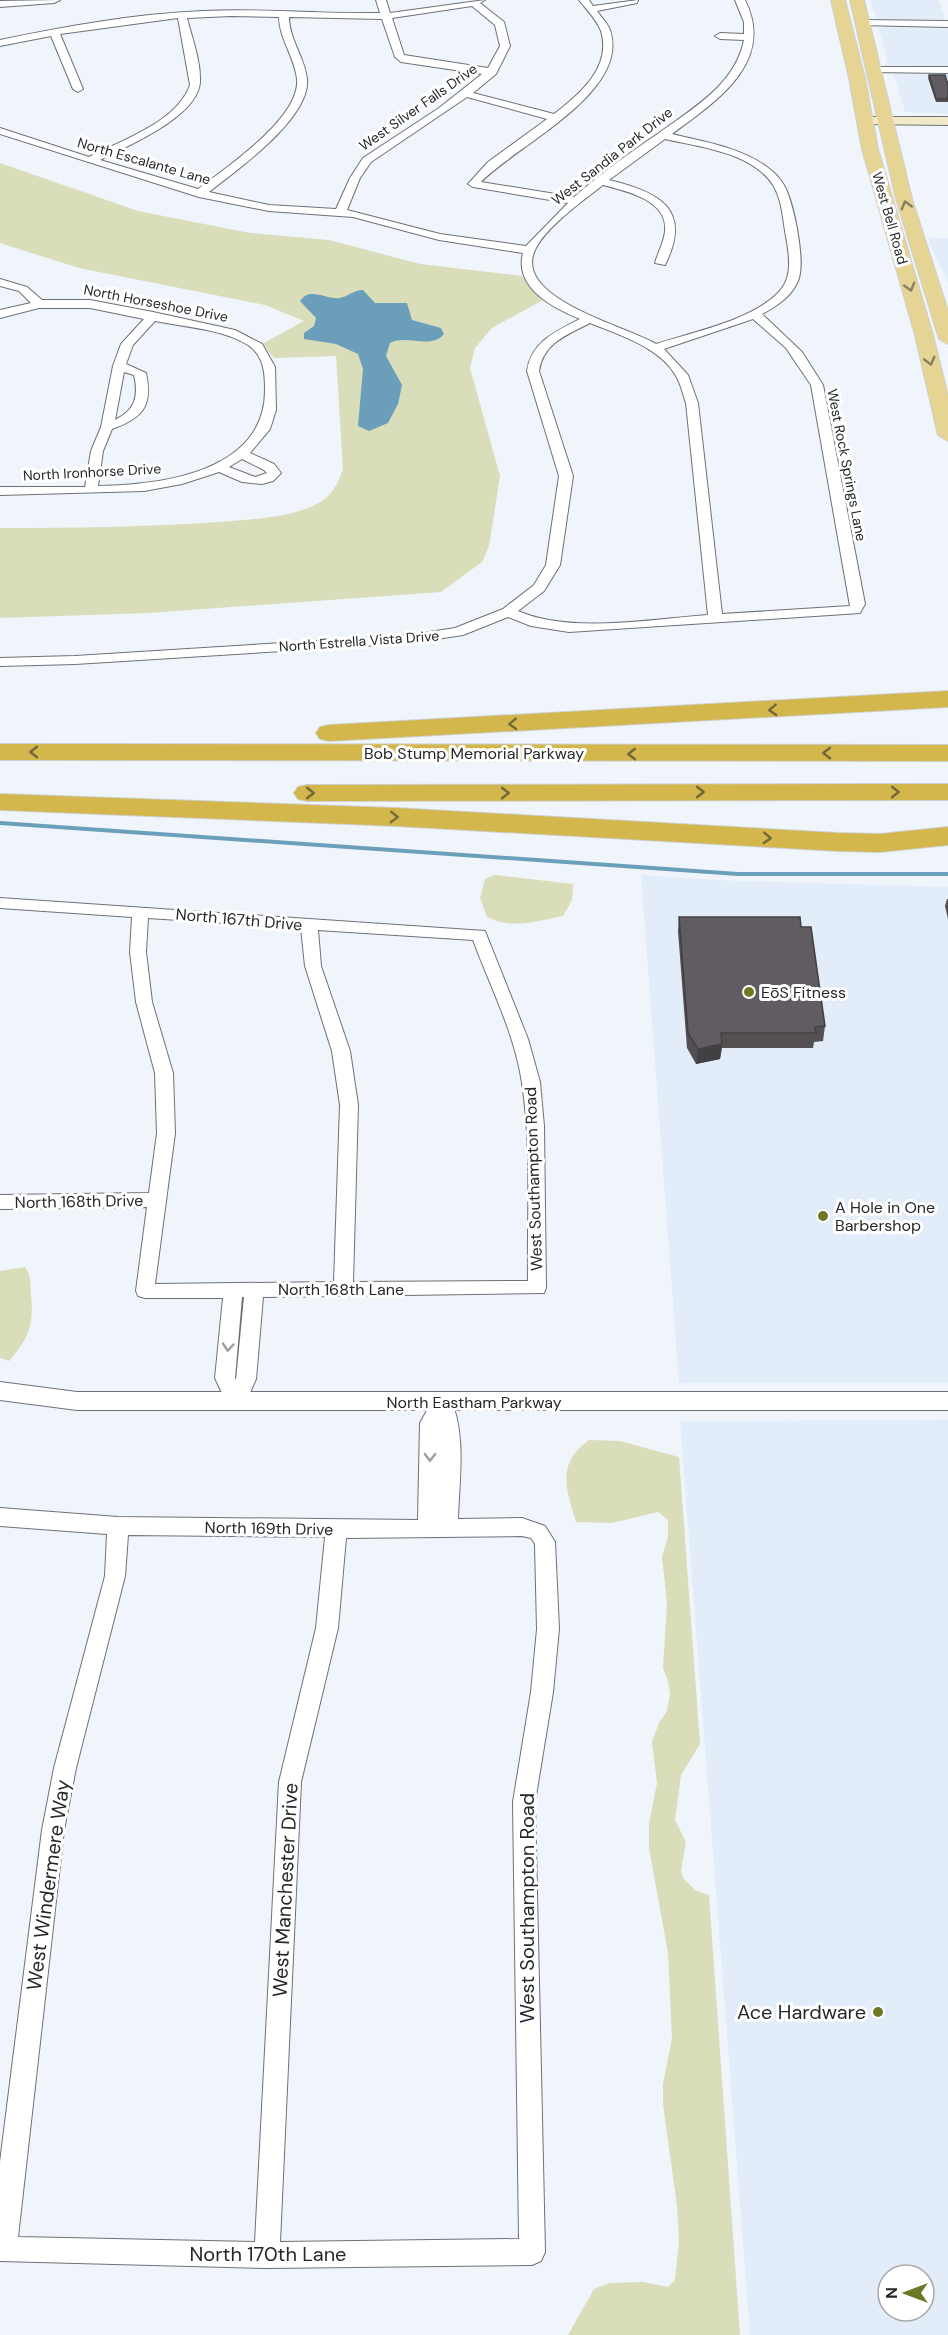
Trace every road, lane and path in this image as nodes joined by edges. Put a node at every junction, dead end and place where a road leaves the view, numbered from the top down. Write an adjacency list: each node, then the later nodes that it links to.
1 (54, 0): 10 (street)
2 (381, 0): 14 (street)
3 (584, 0): 11 (street)
4 (740, 0): 20 (street)
5 (838, 0): 17 (main road, West Bell Road)
6 (843, 0): 15 (main road)
7 (857, 0): 15 (main road, West Bell Road)
8 (477, 1): 14 (street); 24 (street, West Silver Falls Drive)
9 (634, 1): 11 (street)
10 (0, 4)
11 (594, 9): 27 (street)
12 (284, 13): 13 (street); 14 (street); 36 (street)
13 (182, 16): 18 (street); 34 (street)
14 (386, 16): 24 (street)
15 (863, 23): 16 (street); 22 (main road, West Bell Road)
16 (948, 24)
17 (844, 27): 22 (main road); 29 (main road, West Bell Road)
18 (54, 32): 21 (street); 25 (street)
19 (720, 36): 20 (street)
20 (750, 37): 33 (street, West Sandia Park Drive)
21 (0, 43)
22 (874, 64): 23 (street); 30 (main road, West Bell Road)
23 (948, 70)
24 (492, 72): 26 (street, West Silver Falls Drive)
25 (78, 89)
26 (466, 94): 27 (street); 38 (street, West Silver Falls Drive)
27 (556, 118): 37 (street)
28 (948, 121): 30 (main road)
29 (865, 124): 30 (main road); 40 (main road, West Bell Road)
30 (886, 124): 31 (main road); 39 (main road, West Bell Road, one-way to 30)
31 (948, 127)
32 (0, 132): 34 (street, North Escalante Lane)
33 (662, 135): 35 (street, West Sandia Park Drive); 45 (street)
34 (89, 161): 36 (street, North Escalante Lane)
35 (601, 181): 37 (street, West Sandia Park Drive); 42 (street)
36 (199, 194): 38 (street, North Escalante Lane)
37 (576, 201): 41 (street, West Sandia Park Drive)
38 (340, 213): 41 (street, North Escalante Lane)
39 (916, 239): 40 (main road); 49 (main road, West Bell Road)
40 (894, 240): 52 (main road, West Bell Road, one-way to 52)
41 (529, 250): 48 (street)
42 (661, 263)
43 (0, 282): 44 (street)
44 (39, 304): 46 (street, North Horseshoe Drive); 47 (street, North Horseshoe Drive)
45 (753, 313): 50 (street); 60 (street, West Rock Springs Lane)
46 (0, 314)
47 (153, 316): 51 (street); 55 (street, North Horseshoe Drive)
48 (591, 318): 50 (street); 59 (street, North Estrella Vista Drive)
49 (948, 339)
50 (656, 348): 60 (street)
51 (118, 366): 53 (street); 53 (street)
52 (943, 391): 54 (main road, West Bell Road)
53 (107, 427): 58 (street)
54 (948, 435)
55 (244, 451): 56 (street, North Ironhorse Drive); 56 (street)
56 (218, 467): 58 (street, North Ironhorse Drive)
57 (0, 490): 58 (street, North Ironhorse Drive)
58 (92, 490)
59 (508, 612): 60 (street); 61 (street, North Estrella Vista Drive)
60 (716, 619)
61 (0, 662)
62 (948, 699): 63 (highway)
63 (895, 704): 64 (highway); 66 (highway, one-way to 66)
64 (948, 712)
65 (0, 752): 66 (highway, Bob Stump Memorial Parkway, one-way to 65)
66 (68, 753): 67 (highway, Bob Stump Memorial Parkway, one-way to 66)
67 (948, 753)
68 (0, 792): 69 (highway, one-way to 69)
69 (948, 792)
70 (0, 802): 72 (highway, one-way to 72)
71 (948, 836): 72 (highway)
72 (880, 843): 73 (highway)
73 (948, 851)
74 (0, 903): 75 (street, North 167th Drive)
75 (140, 911): 76 (street, North 167th Drive); 78 (street)
76 (309, 924): 77 (street, North 167th Drive); 81 (street)
77 (479, 935): 80 (street, West Southampton Road)
78 (158, 1200): 79 (street, North 168th Drive); 82 (street, North 168th Lane)
79 (0, 1202)
80 (537, 1288): 81 (street, North 168th Lane)
81 (343, 1289): 83 (street, North 168th Lane)
82 (233, 1290): 83 (street, North 168th Lane); 86 (street, one-way to 86)
83 (254, 1290): 86 (street)
84 (0, 1390): 86 (street, North Eastham Parkway)
85 (948, 1401): 87 (street, North Eastham Parkway)
86 (236, 1402): 87 (street, North Eastham Parkway)
87 (442, 1402): 90 (street)
88 (0, 1517): 89 (street, North 169th Drive)
89 (118, 1526): 91 (street, North 169th Drive); 93 (street, West Windermere Way)
90 (438, 1528): 91 (street, North 169th Drive); 92 (street, North 169th Drive)
91 (336, 1529): 95 (street, West Manchester Drive)
92 (538, 1532): 94 (street, West Southampton Road)
93 (4, 2250): 95 (street, North 170th Lane)
94 (532, 2252): 95 (street, North 170th Lane)
95 (267, 2255)

